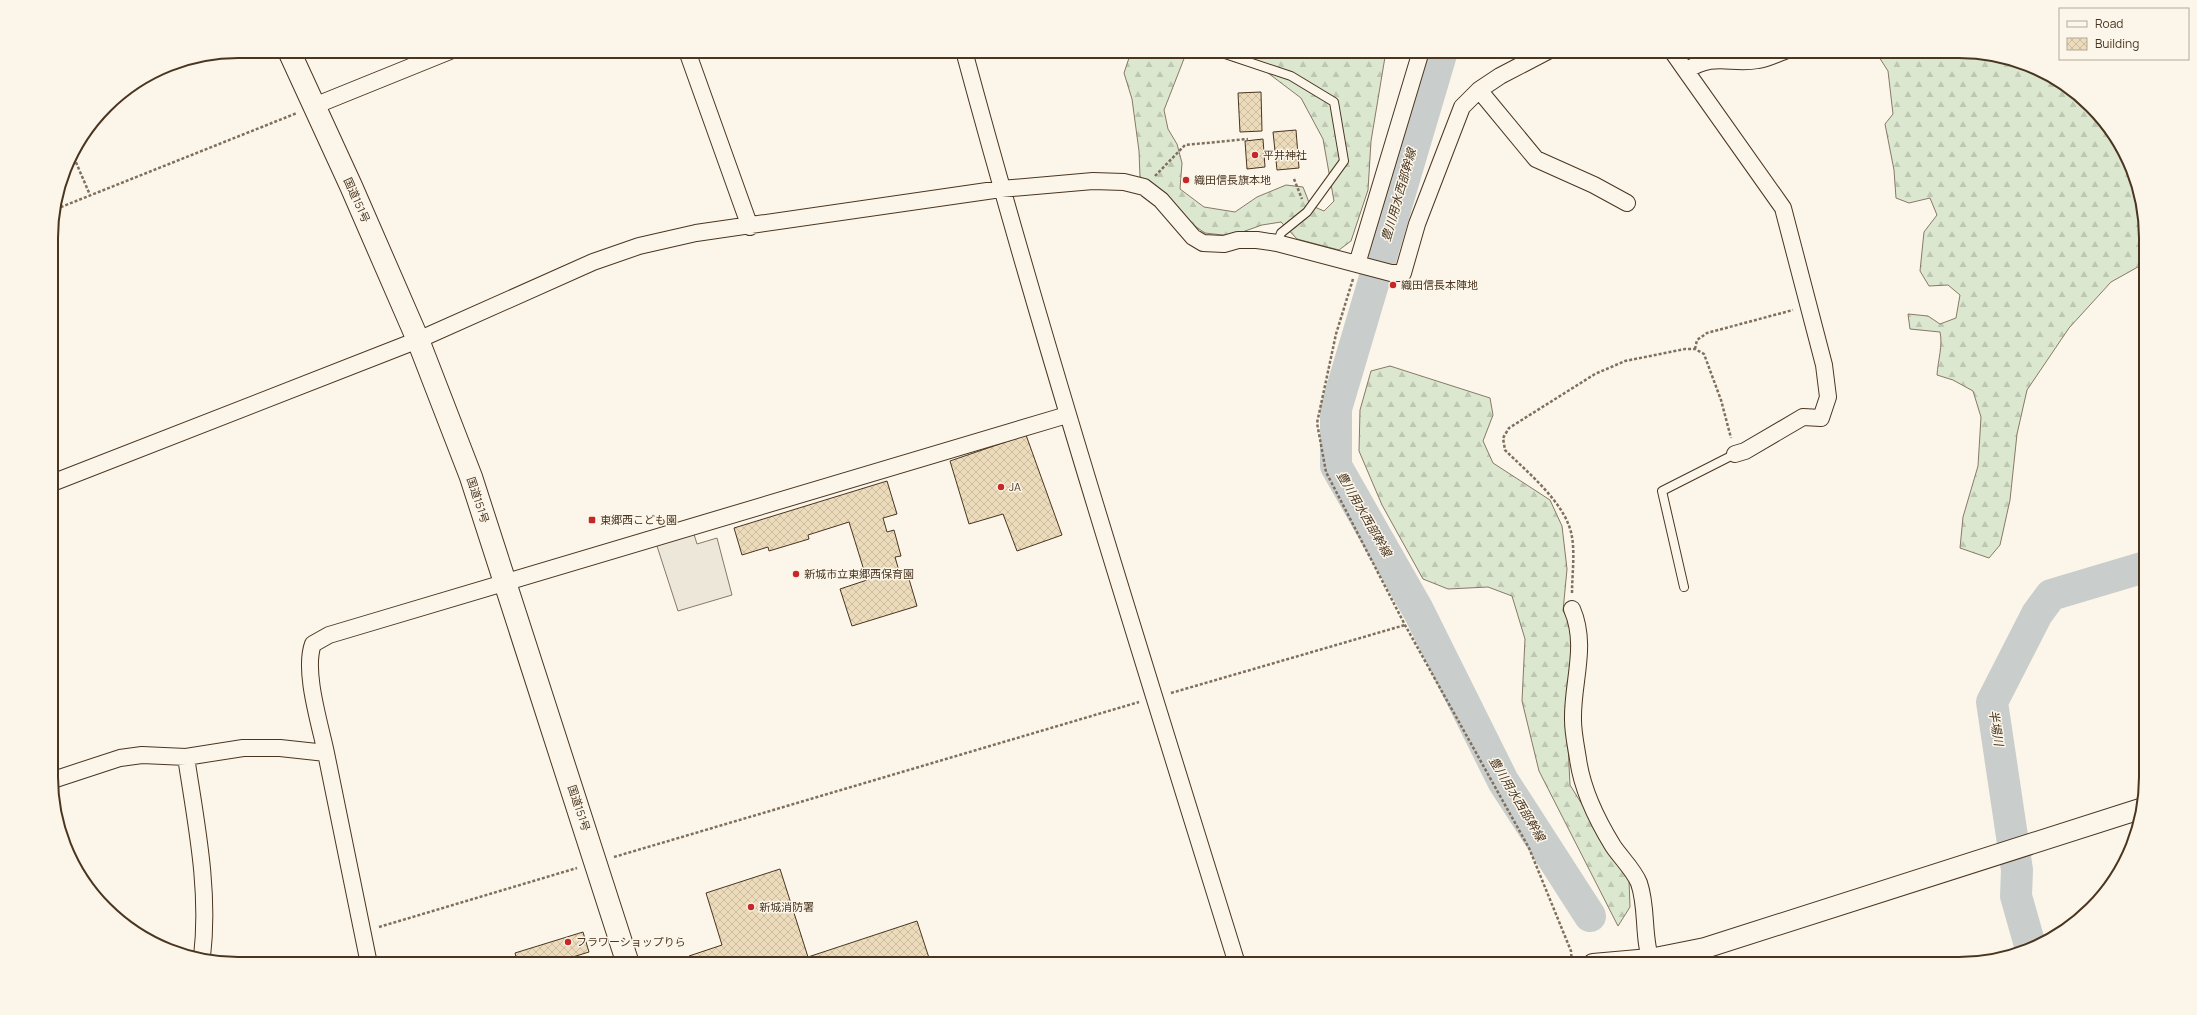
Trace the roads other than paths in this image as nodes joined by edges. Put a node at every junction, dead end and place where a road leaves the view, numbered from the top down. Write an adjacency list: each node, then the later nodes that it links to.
1 (292, 58): 12 (highway, 国道151号)
2 (433, 58): 12 (street)
3 (690, 58): 15 (street)
4 (966, 58): 13 (street)
5 (1237, 58): 16 (lane)
6 (1419, 58): 17 (street)
7 (1535, 58): 11 (street)
8 (1677, 58): 10 (street)
9 (1764, 58): 10 (street)
10 (1686, 71): 20 (street)
11 (1479, 90): 14 (street); 17 (street)
12 (314, 106): 18 (highway, 国道151号)
13 (1001, 189): 15 (street); 16 (street); 19 (street)
14 (1627, 203)
15 (750, 227): 18 (street)
16 (1277, 243): 17 (street)
17 (1361, 265)
18 (418, 340): 21 (street); 22 (highway, 国道151号)
19 (1067, 415): 22 (street); 32 (street)
20 (1735, 454): 23 (lane)
21 (58, 481)
22 (505, 582): 25 (street); 31 (highway, 国道151号)
23 (1684, 587)
24 (1572, 609): 33 (street)
25 (326, 753): 26 (street); 30 (street)
26 (186, 757): 27 (street); 29 (street)
27 (58, 778)
28 (2136, 810): 34 (street)
29 (202, 954)
30 (368, 957)
31 (626, 957)
32 (1235, 957)
33 (1650, 957)
34 (1668, 957)

